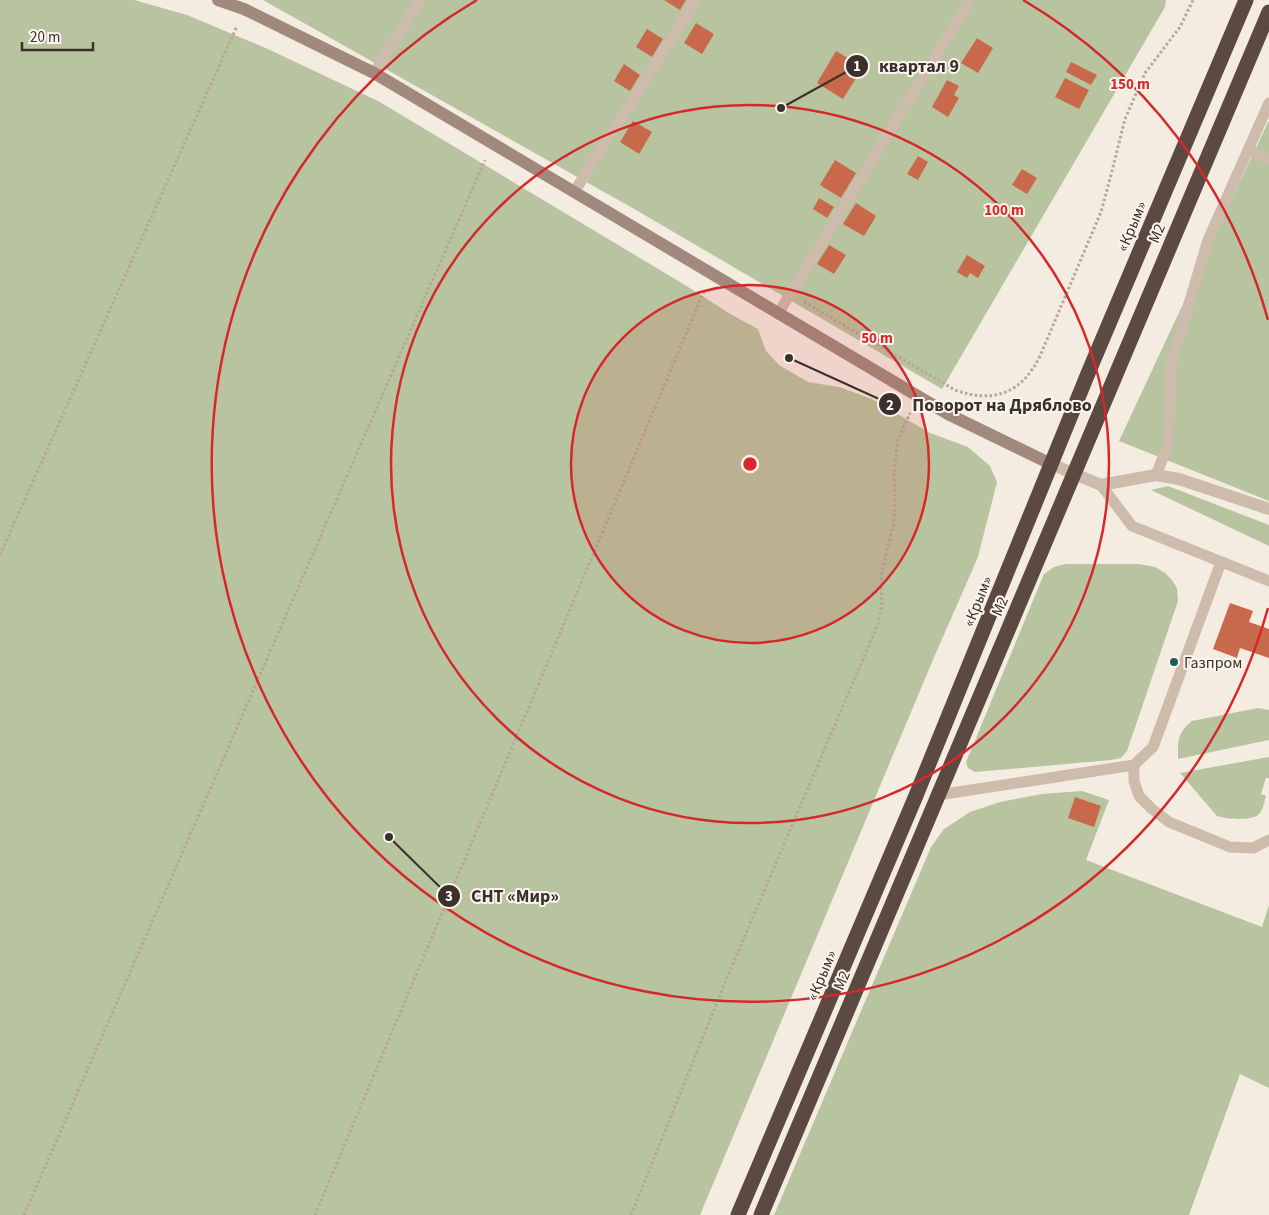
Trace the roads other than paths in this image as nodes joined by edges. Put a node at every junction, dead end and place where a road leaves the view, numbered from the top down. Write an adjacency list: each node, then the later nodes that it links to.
1 (218, 0): 7 (street)
2 (420, 0): 7 (lane)
3 (696, 0): 11 (lane)
4 (970, 0): 12 (lane)
5 (1246, 0): 13 (highway, «Крым»)
6 (1269, 12): 14 (highway, М2)
7 (374, 73): 11 (street)
8 (1269, 103): 9 (lane)
9 (1248, 150): 10 (lane); 15 (lane)
10 (1269, 160)
11 (574, 192): 12 (street)
12 (778, 314): 13 (street)
13 (1052, 464): 14 (street); 23 (highway, «Крым»)
14 (1074, 474): 16 (street); 21 (highway, М2)
15 (1156, 475): 16 (street); 17 (street)
16 (1100, 485): 18 (lane)
17 (1269, 509)
18 (1221, 562): 19 (lane); 20 (lane)
19 (1269, 581)
20 (1134, 765): 21 (lane); 22 (lane)
21 (938, 795): 24 (highway, М2)
22 (1269, 840)
23 (738, 1215)
24 (761, 1215)

